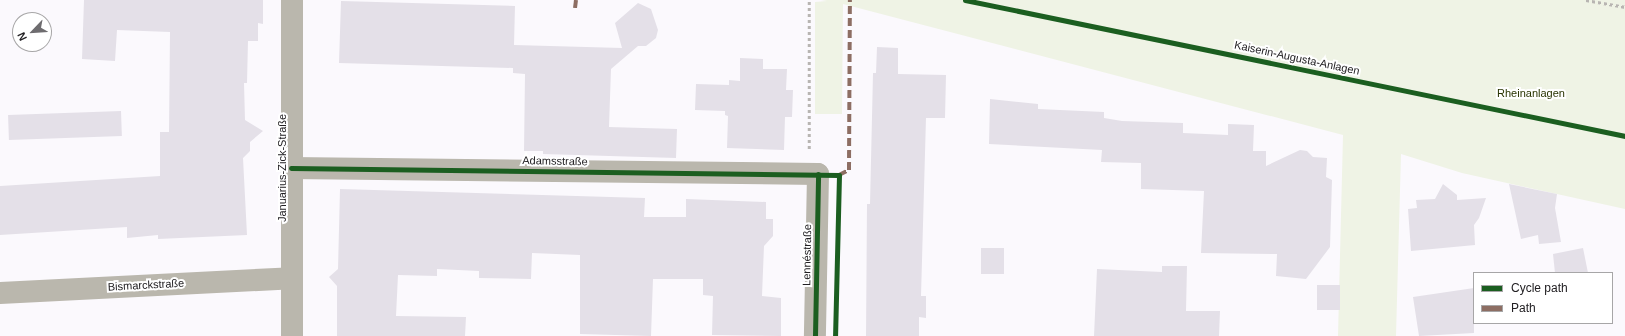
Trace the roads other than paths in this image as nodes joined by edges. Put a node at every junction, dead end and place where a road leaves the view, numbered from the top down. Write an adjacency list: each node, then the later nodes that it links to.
1 (292, 0): 2 (street, Januarius-Zick-Straße)
2 (292, 168): 3 (street, Adamsstraße); 4 (street, Januarius-Zick-Straße)
3 (818, 174): 7 (street, Lennéstraße)
4 (292, 278): 5 (street, Bismarckstraße); 6 (street, Januarius-Zick-Straße)
5 (0, 294)
6 (292, 336)
7 (815, 336)

